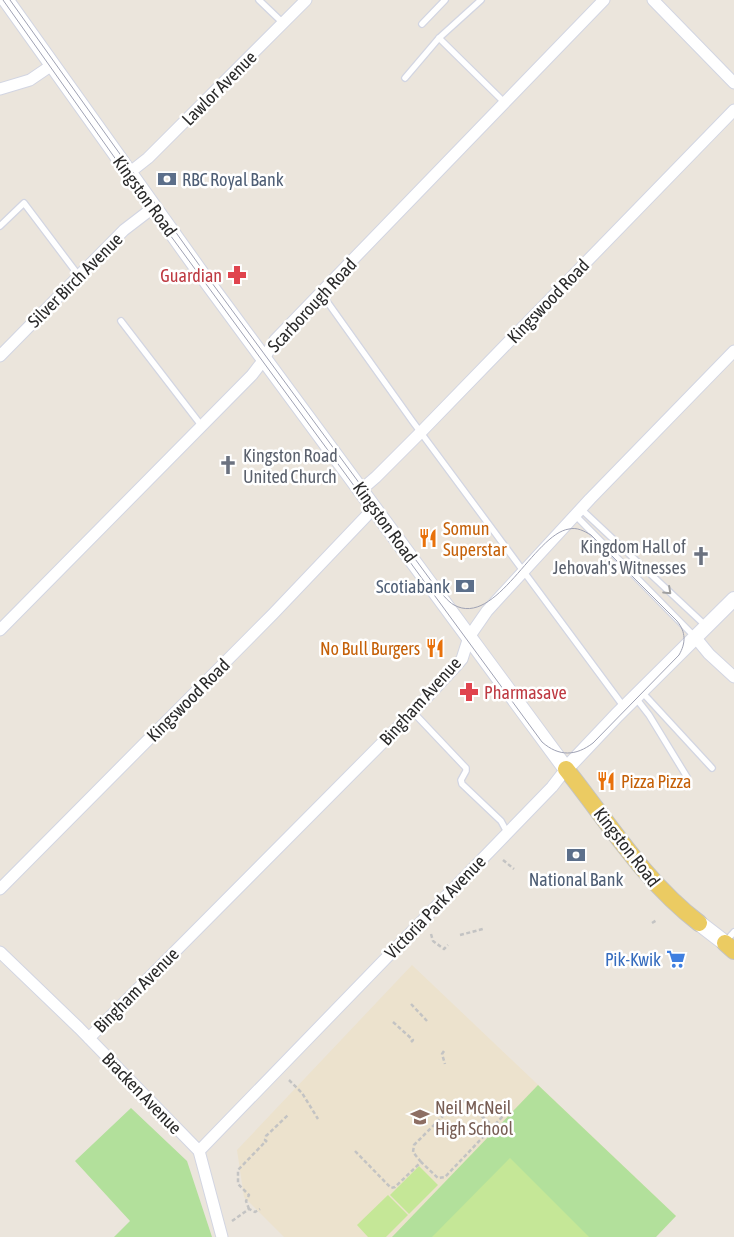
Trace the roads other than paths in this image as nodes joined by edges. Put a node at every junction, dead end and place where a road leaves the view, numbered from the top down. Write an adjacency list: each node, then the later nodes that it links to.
1 (6, 0): 11 (main road, Kingston Road)
2 (259, 0): 8 (lane)
3 (306, 0): 8 (street, Lawlor Avenue)
4 (444, 0): 9 (lane)
5 (481, 0): 10 (lane)
6 (604, 0): 15 (street, Scarborough Road)
7 (652, 0): 13 (street)
8 (283, 23): 17 (street, Lawlor Avenue)
9 (422, 24)
10 (439, 38): 12 (lane); 15 (lane)
11 (52, 65): 14 (street); 17 (main road, Kingston Road)
12 (405, 78)
13 (734, 83)
14 (0, 89)
15 (505, 103): 21 (street, Scarborough Road)
16 (734, 110): 27 (street, Kingswood Road)
17 (129, 173): 18 (main road, Kingston Road)
18 (154, 207): 20 (street, Silver Birch Avenue); 25 (main road, Kingston Road)
19 (0, 226): 20 (lane)
20 (78, 276): 24 (street, Silver Birch Avenue)
21 (321, 293): 25 (street, Scarborough Road); 27 (lane)
22 (121, 321): 26 (lane)
23 (734, 351): 30 (street, Bingham Avenue)
24 (0, 356)
25 (264, 358): 26 (street, Scarborough Road); 28 (main road, Kingston Road)
26 (200, 425): 34 (street, Scarborough Road)
27 (421, 432): 28 (street, Kingswood Road); 31 (lane)
28 (361, 490): 29 (main road, Kingston Road)
29 (374, 508): 35 (main road, Kingston Road); 45 (street, Kingswood Road)
30 (579, 513): 31 (street, Bingham Avenue); 33 (lane, one-way to 33); 36 (lane)
31 (524, 570): 35 (street, Bingham Avenue); 39 (lane)
32 (734, 599): 33 (street, Victoria Park Avenue)
33 (706, 626): 36 (street, Victoria Park Avenue)
34 (0, 630)
35 (469, 637): 40 (street, Bingham Avenue); 42 (main road, Kingston Road)
36 (695, 637): 37 (street); 38 (street, Victoria Park Avenue)
37 (734, 677)
38 (638, 694): 39 (street, Victoria Park Avenue); 41 (lane); 43 (lane)
39 (624, 707): 42 (street, Victoria Park Avenue)
40 (412, 712): 44 (lane); 49 (street, Bingham Avenue)
41 (712, 768)
42 (566, 769): 44 (street, Victoria Park Avenue); 46 (main road, Kingston Road)
43 (687, 777)
44 (507, 832): 50 (street, Victoria Park Avenue)
45 (0, 890)
46 (699, 923): 47 (main road, Kingston Road)
47 (731, 942)
48 (0, 952): 49 (street, Bracken Avenue)
49 (89, 1038): 50 (street, Bracken Avenue)
50 (199, 1151): 51 (street)
51 (222, 1237)

